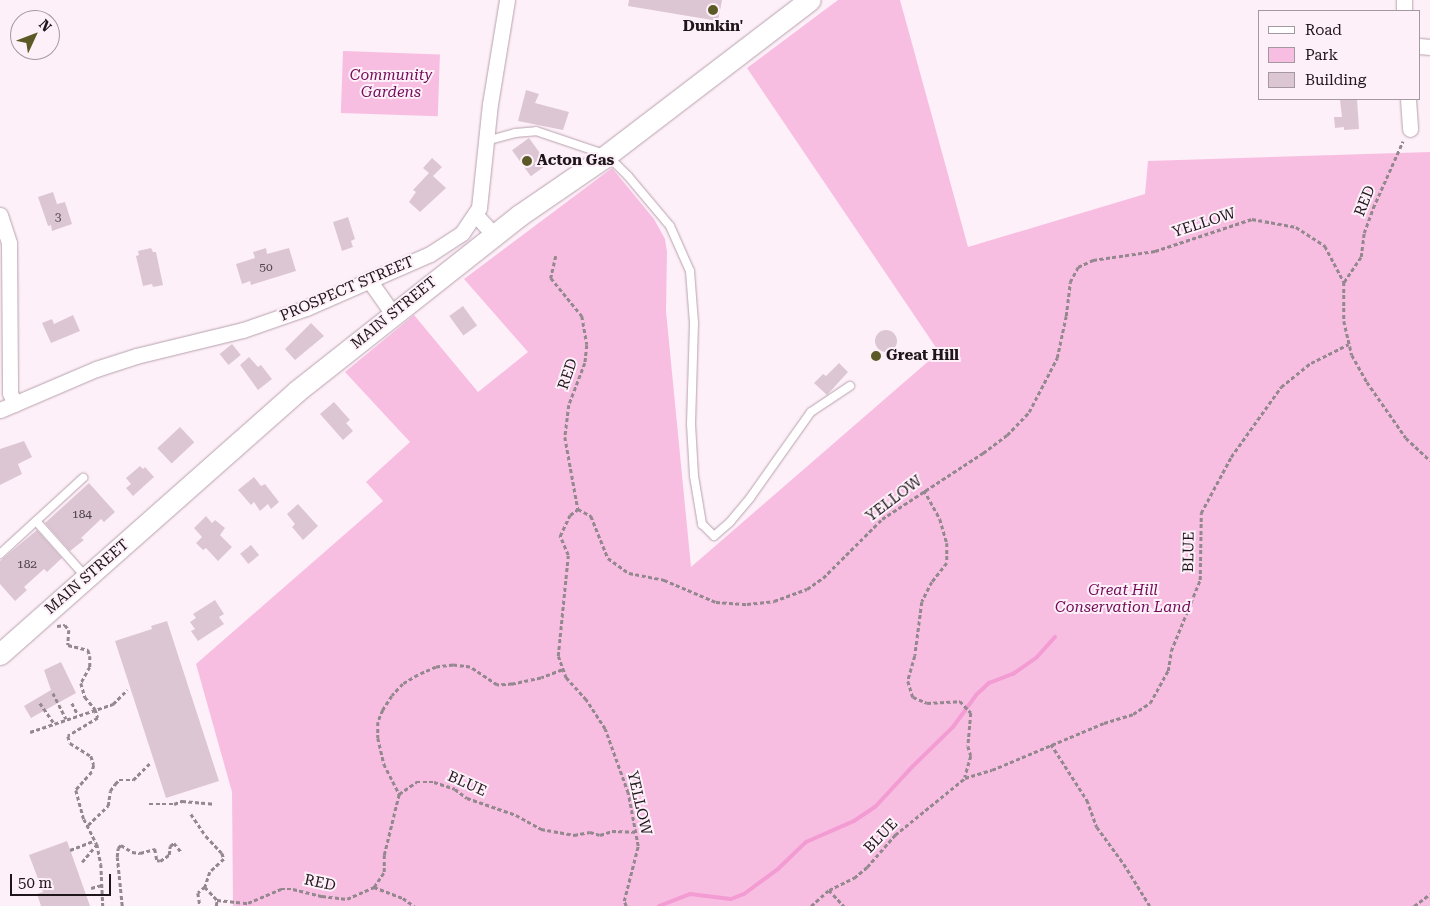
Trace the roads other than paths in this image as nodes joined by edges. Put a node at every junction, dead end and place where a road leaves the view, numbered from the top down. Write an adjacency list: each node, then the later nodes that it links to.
1 (507, 0): 5 (street, PROSPECT STREET)
2 (810, 0): 6 (main road, MAIN STREET)
3 (1408, 100): 4 (street)
4 (1410, 129)
5 (486, 141): 6 (lane); 7 (street, PROSPECT STREET)
6 (606, 155): 9 (main road, MAIN STREET); 12 (lane)
7 (475, 214): 9 (street); 10 (street, PROSPECT STREET)
8 (0, 215): 13 (street)
9 (494, 235): 11 (main road, MAIN STREET)
10 (369, 280): 11 (street); 13 (street, PROSPECT STREET)
11 (393, 314): 18 (main road, MAIN STREET)
12 (850, 386)
13 (15, 404): 14 (street, PROSPECT STREET)
14 (0, 410)
15 (83, 478): 16 (lane)
16 (36, 521): 17 (lane); 18 (lane)
17 (0, 554)
18 (86, 578): 19 (main road, MAIN STREET)
19 (0, 654)

